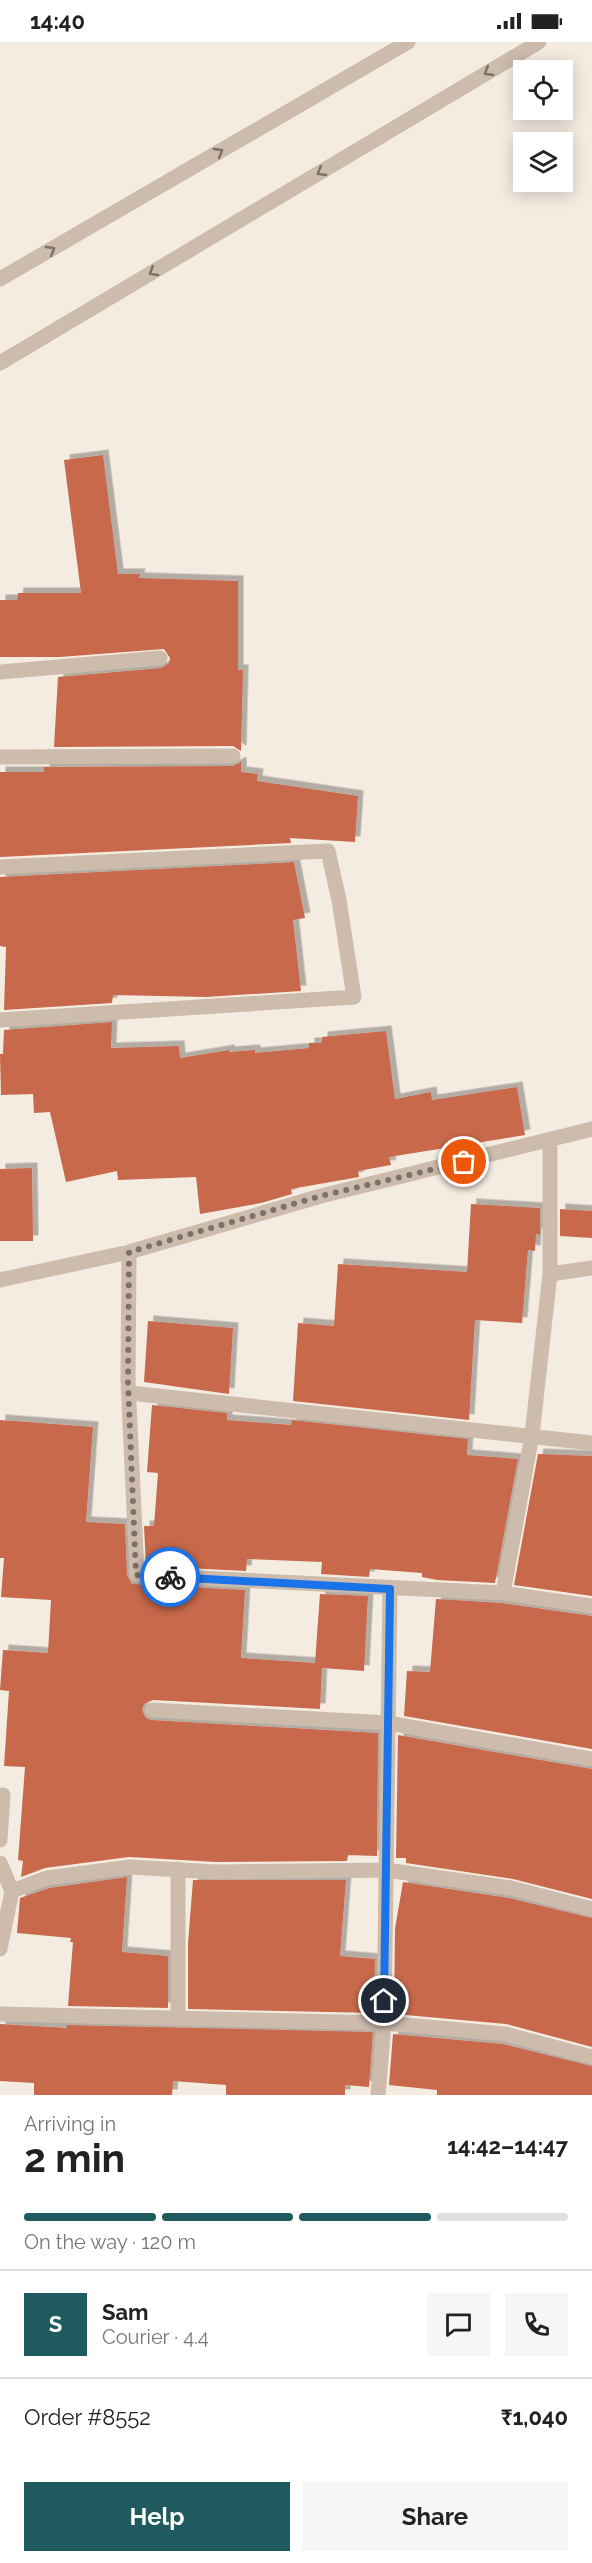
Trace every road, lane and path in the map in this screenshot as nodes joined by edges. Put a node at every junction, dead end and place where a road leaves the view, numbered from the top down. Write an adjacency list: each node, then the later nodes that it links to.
1 (408, 42): 3 (street, one-way to 1)
2 (539, 42): 4 (street, one-way to 4)
3 (0, 279)
4 (0, 363)
5 (160, 658): 6 (street)
6 (0, 672)
7 (233, 756): 8 (street)
8 (0, 757)
9 (0, 867): 10 (street)
10 (0, 1020)
11 (592, 1129): 12 (street)
12 (550, 1141): 13 (street); 15 (street)
13 (129, 1252): 16 (street); 17 (street)
14 (592, 1268): 15 (street)
15 (550, 1274): 18 (street)
16 (0, 1280)
17 (130, 1393): 18 (street); 20 (street)
18 (532, 1435): 19 (street); 21 (street)
19 (592, 1443)
20 (390, 1589): 21 (street); 24 (street)
21 (503, 1593): 22 (street)
22 (592, 1606)
23 (152, 1710): 24 (street)
24 (388, 1724): 25 (street); 30 (street)
25 (592, 1760)
26 (3, 1796): 27 (street)
27 (0, 1840)
28 (0, 1863): 31 (street)
29 (178, 1869): 30 (street); 31 (street); 35 (street)
30 (386, 1870): 32 (street); 36 (street)
31 (12, 1891): 33 (street)
32 (592, 1909)
33 (0, 1949)
34 (0, 2014): 35 (street)
35 (178, 2018): 36 (street)
36 (384, 2023): 37 (street); 38 (street)
37 (592, 2057)
38 (378, 2095)

